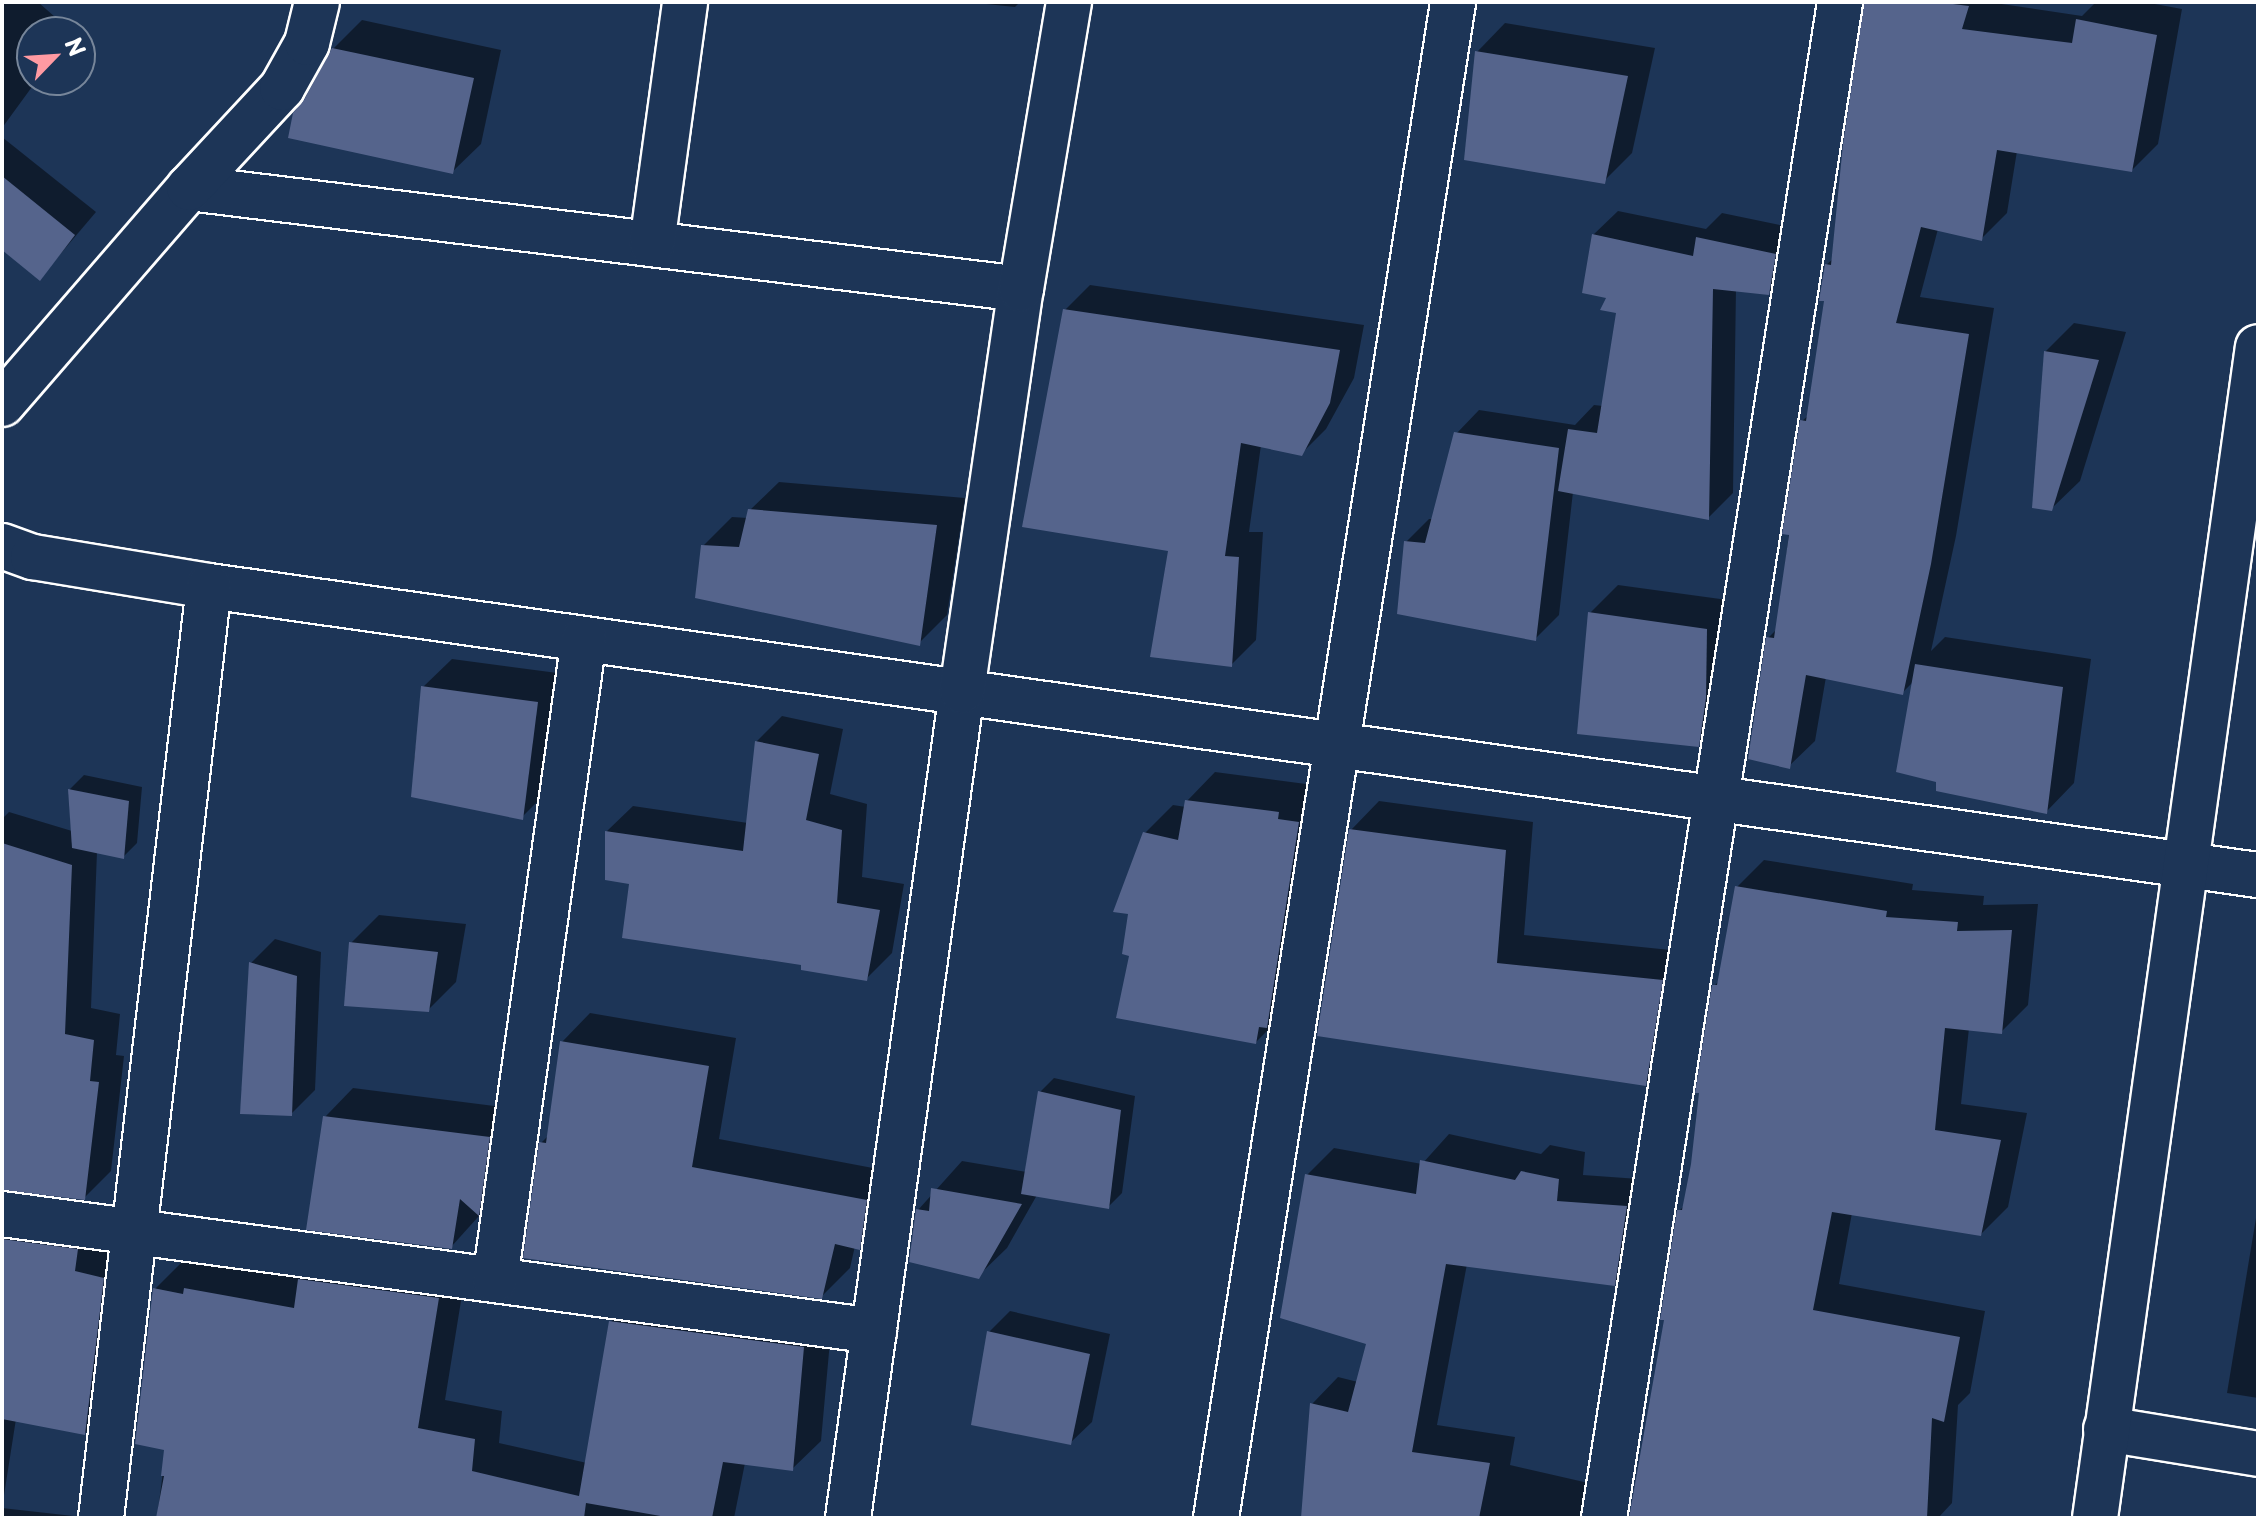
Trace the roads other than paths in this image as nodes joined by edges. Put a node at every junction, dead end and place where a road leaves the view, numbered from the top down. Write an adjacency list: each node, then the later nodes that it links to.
1 (317, 2): 6 (street)
2 (685, 2): 7 (street)
3 (1069, 2): 8 (street)
4 (1453, 2): 16 (street)
5 (1840, 2): 17 (street)
6 (189, 188): 7 (street); 10 (street)
7 (652, 244): 8 (street)
8 (1021, 289): 15 (street)
9 (2258, 347): 11 (street)
10 (2, 404)
11 (2245, 527): 18 (street)
12 (2, 546): 13 (street)
13 (209, 586): 14 (street); 21 (street)
14 (584, 639): 15 (street); 22 (street)
15 (962, 691): 16 (street); 23 (street)
16 (1337, 745): 17 (street); 28 (street)
17 (1717, 797): 18 (street); 29 (street)
18 (2185, 864): 19 (street); 24 (street)
19 (2258, 875)
20 (2, 1214): 21 (street)
21 (134, 1232): 22 (street); 26 (street)
22 (495, 1280): 23 (street)
23 (874, 1331): 27 (street)
24 (2106, 1429): 25 (street); 30 (street)
25 (2258, 1454)
26 (101, 1518)
27 (848, 1518)
28 (1216, 1518)
29 (1604, 1518)
30 (2095, 1518)

